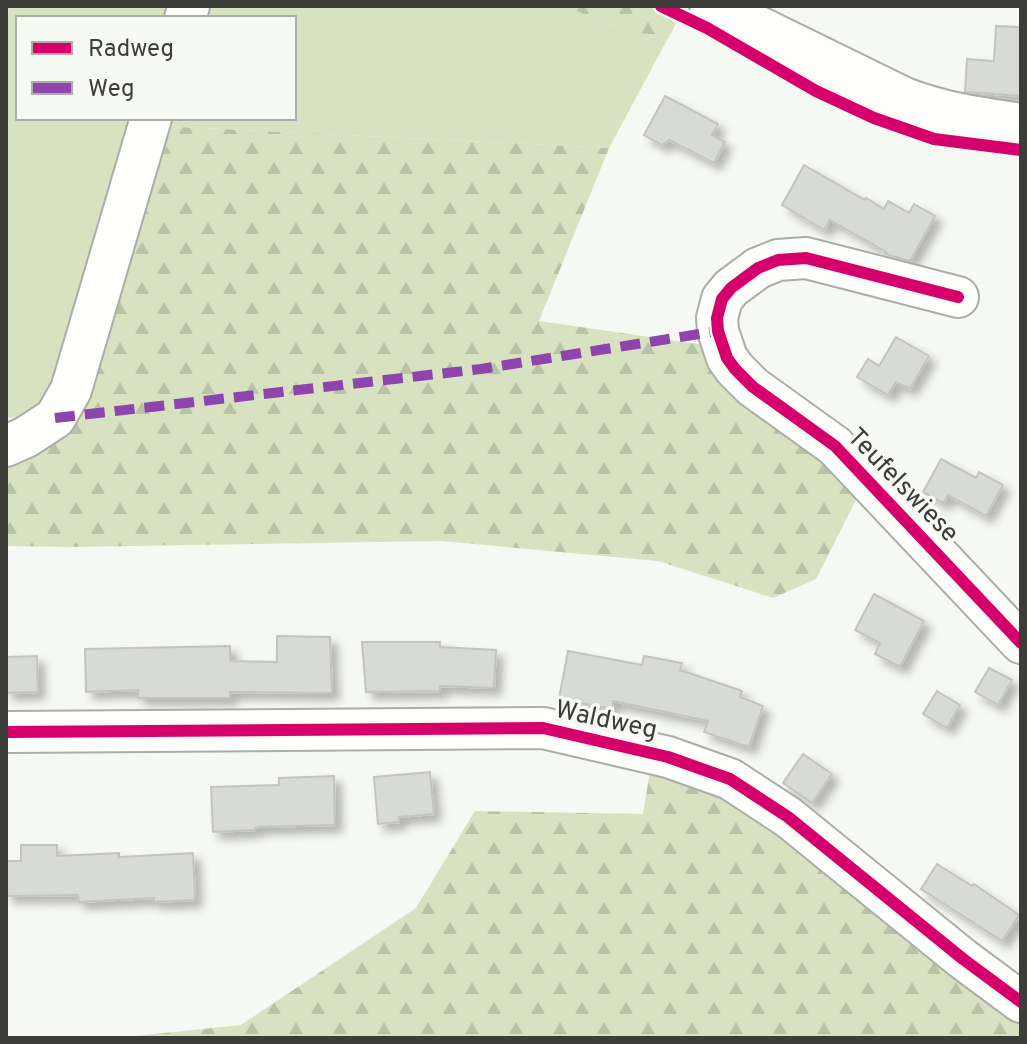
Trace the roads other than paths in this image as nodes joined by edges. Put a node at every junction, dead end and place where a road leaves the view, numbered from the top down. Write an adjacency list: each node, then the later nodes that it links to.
1 (712, 6): 3 (main road)
2 (150, 120): 5 (street)
3 (1021, 126)
4 (958, 297): 6 (street, Teufelswiese)
5 (6, 446)
6 (1021, 643)
7 (6, 732): 8 (street, Waldweg)
8 (1021, 1002)

